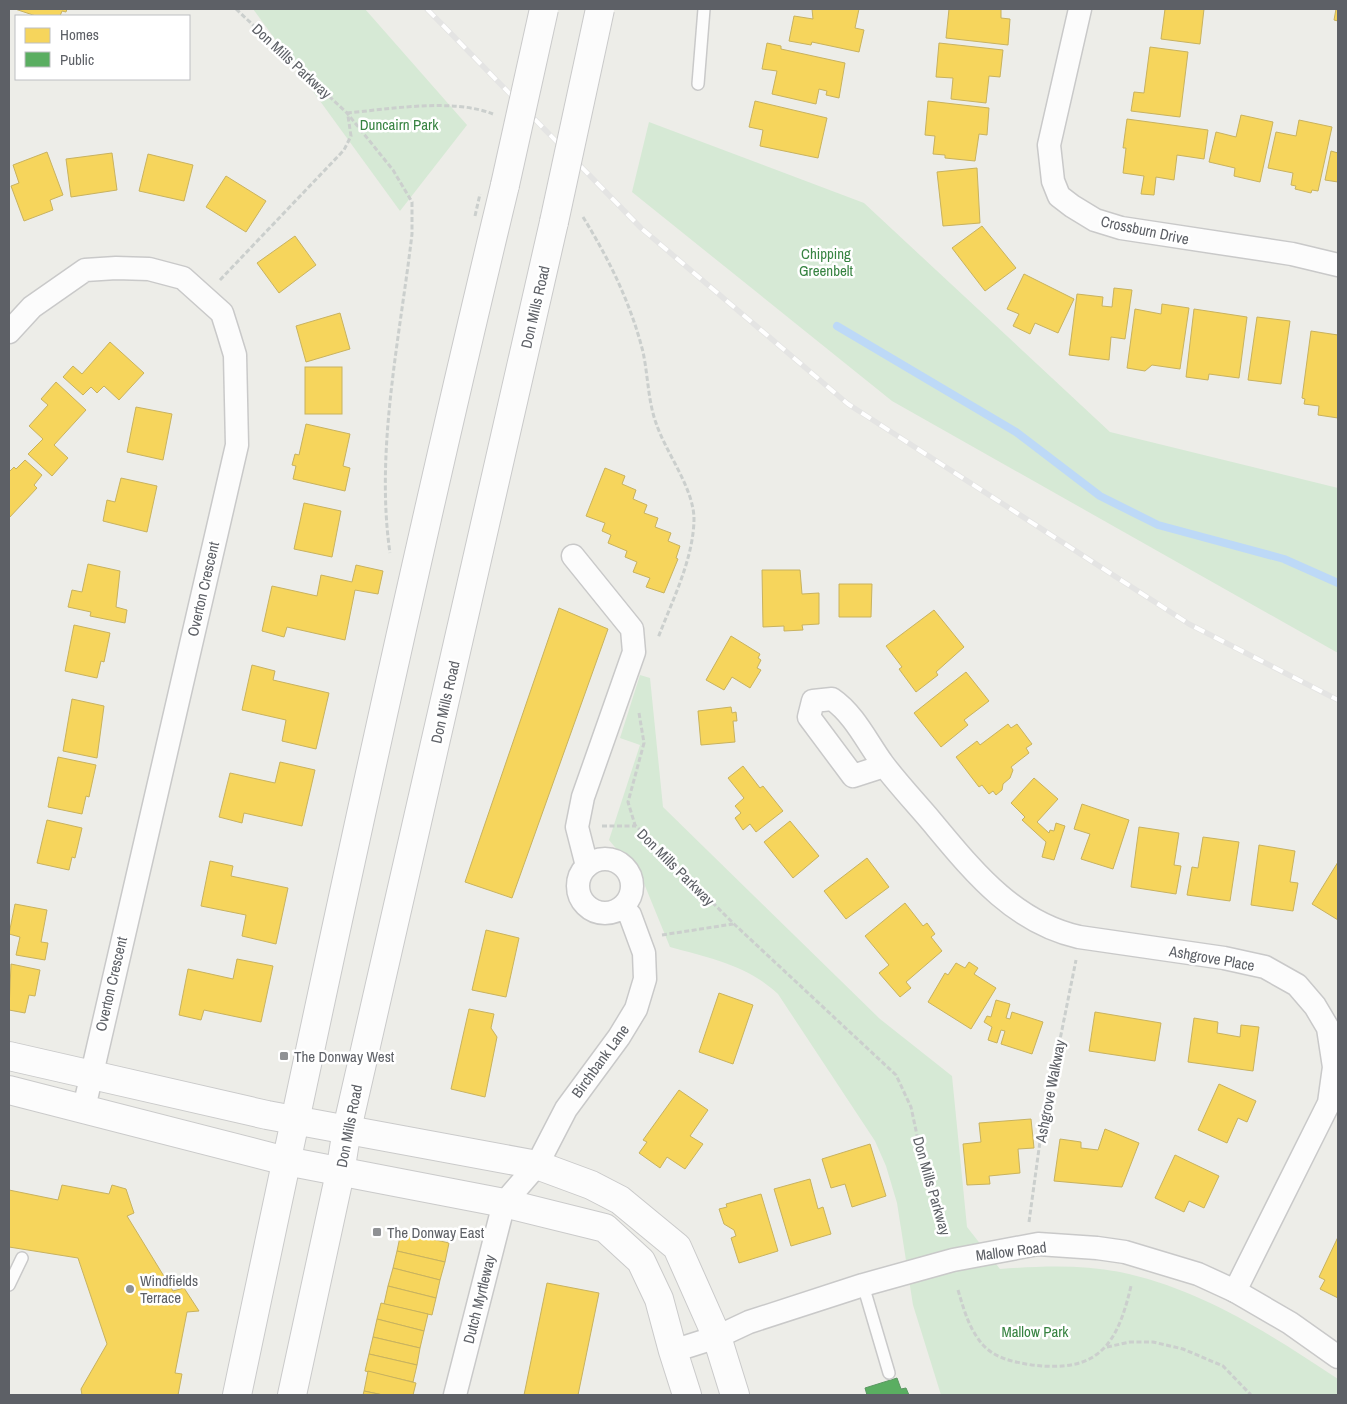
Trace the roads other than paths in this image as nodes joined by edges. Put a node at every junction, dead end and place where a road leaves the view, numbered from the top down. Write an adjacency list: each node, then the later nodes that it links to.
1 (544, 9): 16 (main road, bridge)
2 (600, 9): 17 (main road, Don Mills Road, bridge)
3 (704, 9): 5 (lane)
4 (1080, 9): 6 (street, Crossburn Drive)
5 (698, 84)
6 (1338, 265)
7 (9, 332): 13 (street, Overton Crescent)
8 (573, 556): 10 (street)
9 (884, 766): 25 (street, Ashgrove Place)
10 (587, 866): 11 (street); 11 (street)
11 (622, 908): 19 (street, Birchbank Lane)
12 (9, 1056): 13 (main road)
13 (91, 1076): 15 (street, Overton Crescent); 16 (main road)
14 (9, 1090): 15 (main road)
15 (84, 1108): 18 (main road)
16 (294, 1120): 17 (main road); 18 (main road)
17 (347, 1129): 19 (main road); 20 (main road, Don Mills Road)
18 (286, 1161): 20 (main road); 30 (main road)
19 (537, 1165): 21 (street, Birchbank Lane); 26 (main road)
20 (340, 1172): 21 (main road); 31 (main road, Don Mills Road)
21 (504, 1203): 27 (main road); 32 (street, Dutch Myrtleway)
22 (22, 1258): 23 (lane)
23 (9, 1284)
24 (863, 1284): 25 (street, Mallow Road); 26 (street, Mallow Road); 29 (lane)
25 (1235, 1291): 28 (street, Mallow Road)
26 (717, 1338): 27 (street, Mallow Road); 34 (main road)
27 (672, 1351): 33 (main road)
28 (1338, 1357)
29 (889, 1373)
30 (236, 1395)
31 (292, 1395)
32 (455, 1395)
33 (688, 1395)
34 (735, 1395)

